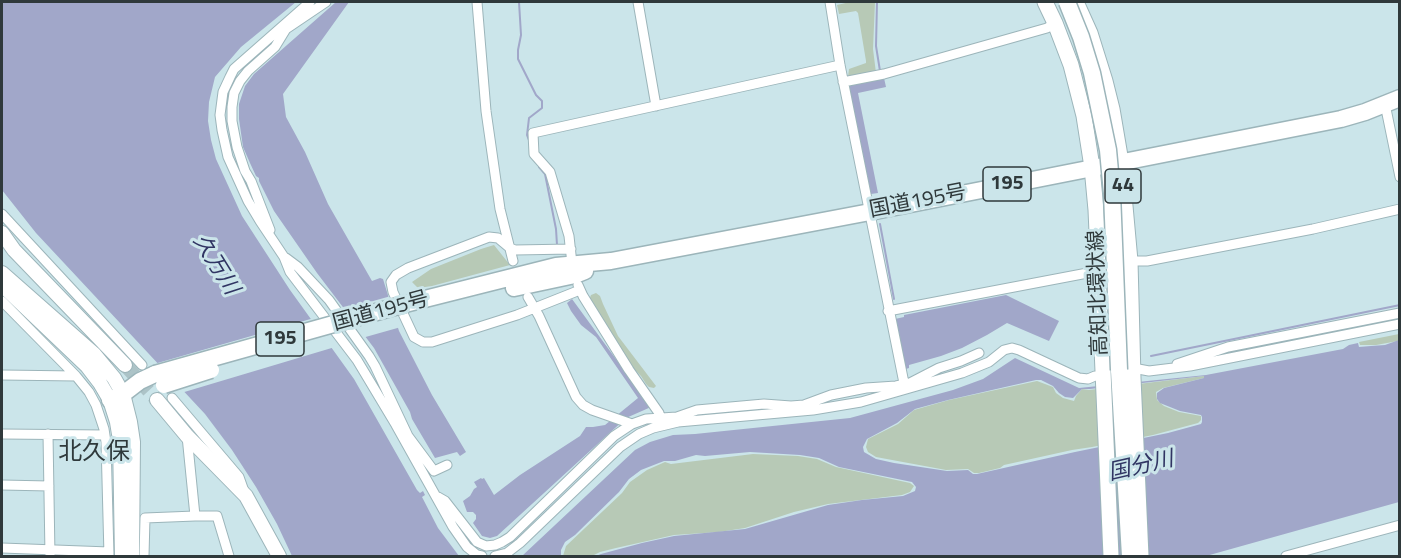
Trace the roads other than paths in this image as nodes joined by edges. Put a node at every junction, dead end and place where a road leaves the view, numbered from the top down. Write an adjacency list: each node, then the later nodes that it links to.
1 (310, 2): 20 (street)
2 (326, 2): 20 (street)
3 (477, 2): 22 (street)
4 (638, 2): 13 (street)
5 (830, 2): 10 (street)
6 (1045, 2): 9 (main road, 高知北環状線 / 44)
7 (1067, 2): 38 (highway, bridge)
8 (1076, 2): 14 (main road, 高知北環状線 / 44)
9 (1056, 24): 11 (street); 15 (main road, 高知北環状線 / 44)
10 (840, 65): 11 (street); 13 (street)
11 (843, 82): 18 (street)
12 (1392, 101): 14 (highway, 国道195号 / 195); 16 (street)
13 (656, 106): 25 (street)
14 (1121, 162): 15 (highway, 国道195号 / 195); 24 (main road, 高知北環状線 / 44)
15 (1092, 167): 18 (highway, 国道195号 / 195); 26 (main road, 高知北環状線 / 44)
16 (1400, 177)
17 (1400, 209): 24 (street)
18 (870, 212): 25 (highway, 国道195号 / 195); 32 (street)
19 (2, 213): 42 (street)
20 (273, 238): 49 (street)
21 (4, 240): 36 (street)
22 (510, 248): 23 (street); 25 (street); 31 (street)
23 (513, 261)
24 (1130, 261): 38 (main road, 高知北環状線 / 44)
25 (574, 269): 31 (street); 42 (highway, 国道195号 / 195, bridge); 46 (street)
26 (1098, 272): 32 (street); 41 (main road, 高知北環状線 / 44)
27 (2, 273): 44 (street)
28 (2, 285): 44 (street)
29 (528, 297): 31 (street)
30 (2, 301): 40 (street)
31 (534, 308): 48 (street)
32 (888, 311): 43 (street)
33 (1400, 313): 37 (street)
34 (1400, 324): 37 (street)
35 (979, 353): 43 (street)
36 (125, 365)
37 (1171, 367): 38 (street)
38 (1128, 372): 71 (highway); 72 (highway); 73 (main road, 高知北環状線 / 44)
39 (2, 375): 40 (street)
40 (76, 376): 52 (street)
41 (1102, 376): 43 (street); 70 (main road, 高知北環状線 / 44)
42 (158, 380): 44 (highway, 国道195号 / 195); 58 (street)
43 (904, 386): 47 (street)
44 (116, 397): 63 (street); 64 (street)
45 (156, 400): 53 (street)
46 (660, 417): 47 (street); 48 (street)
47 (673, 420): 69 (street)
48 (629, 423): 57 (street)
49 (398, 424): 54 (street); 57 (street)
50 (2, 434): 51 (street)
51 (48, 434): 52 (street); 56 (street)
52 (105, 435): 63 (street)
53 (188, 436): 58 (street); 59 (street)
54 (447, 465)
55 (2, 485): 56 (street)
56 (49, 486): 62 (street)
57 (435, 494): 68 (street)
58 (246, 496): 67 (street)
59 (195, 516): 65 (street); 66 (street)
60 (1400, 525): 74 (street)
61 (2, 549): 62 (street)
62 (50, 553): 63 (street)
63 (113, 555)
64 (132, 556)
65 (144, 556)
66 (229, 556)
67 (279, 556)
68 (482, 556)
69 (495, 556)
70 (1111, 556)
71 (1121, 556)
72 (1130, 556)
73 (1141, 556)
74 (1286, 556)

